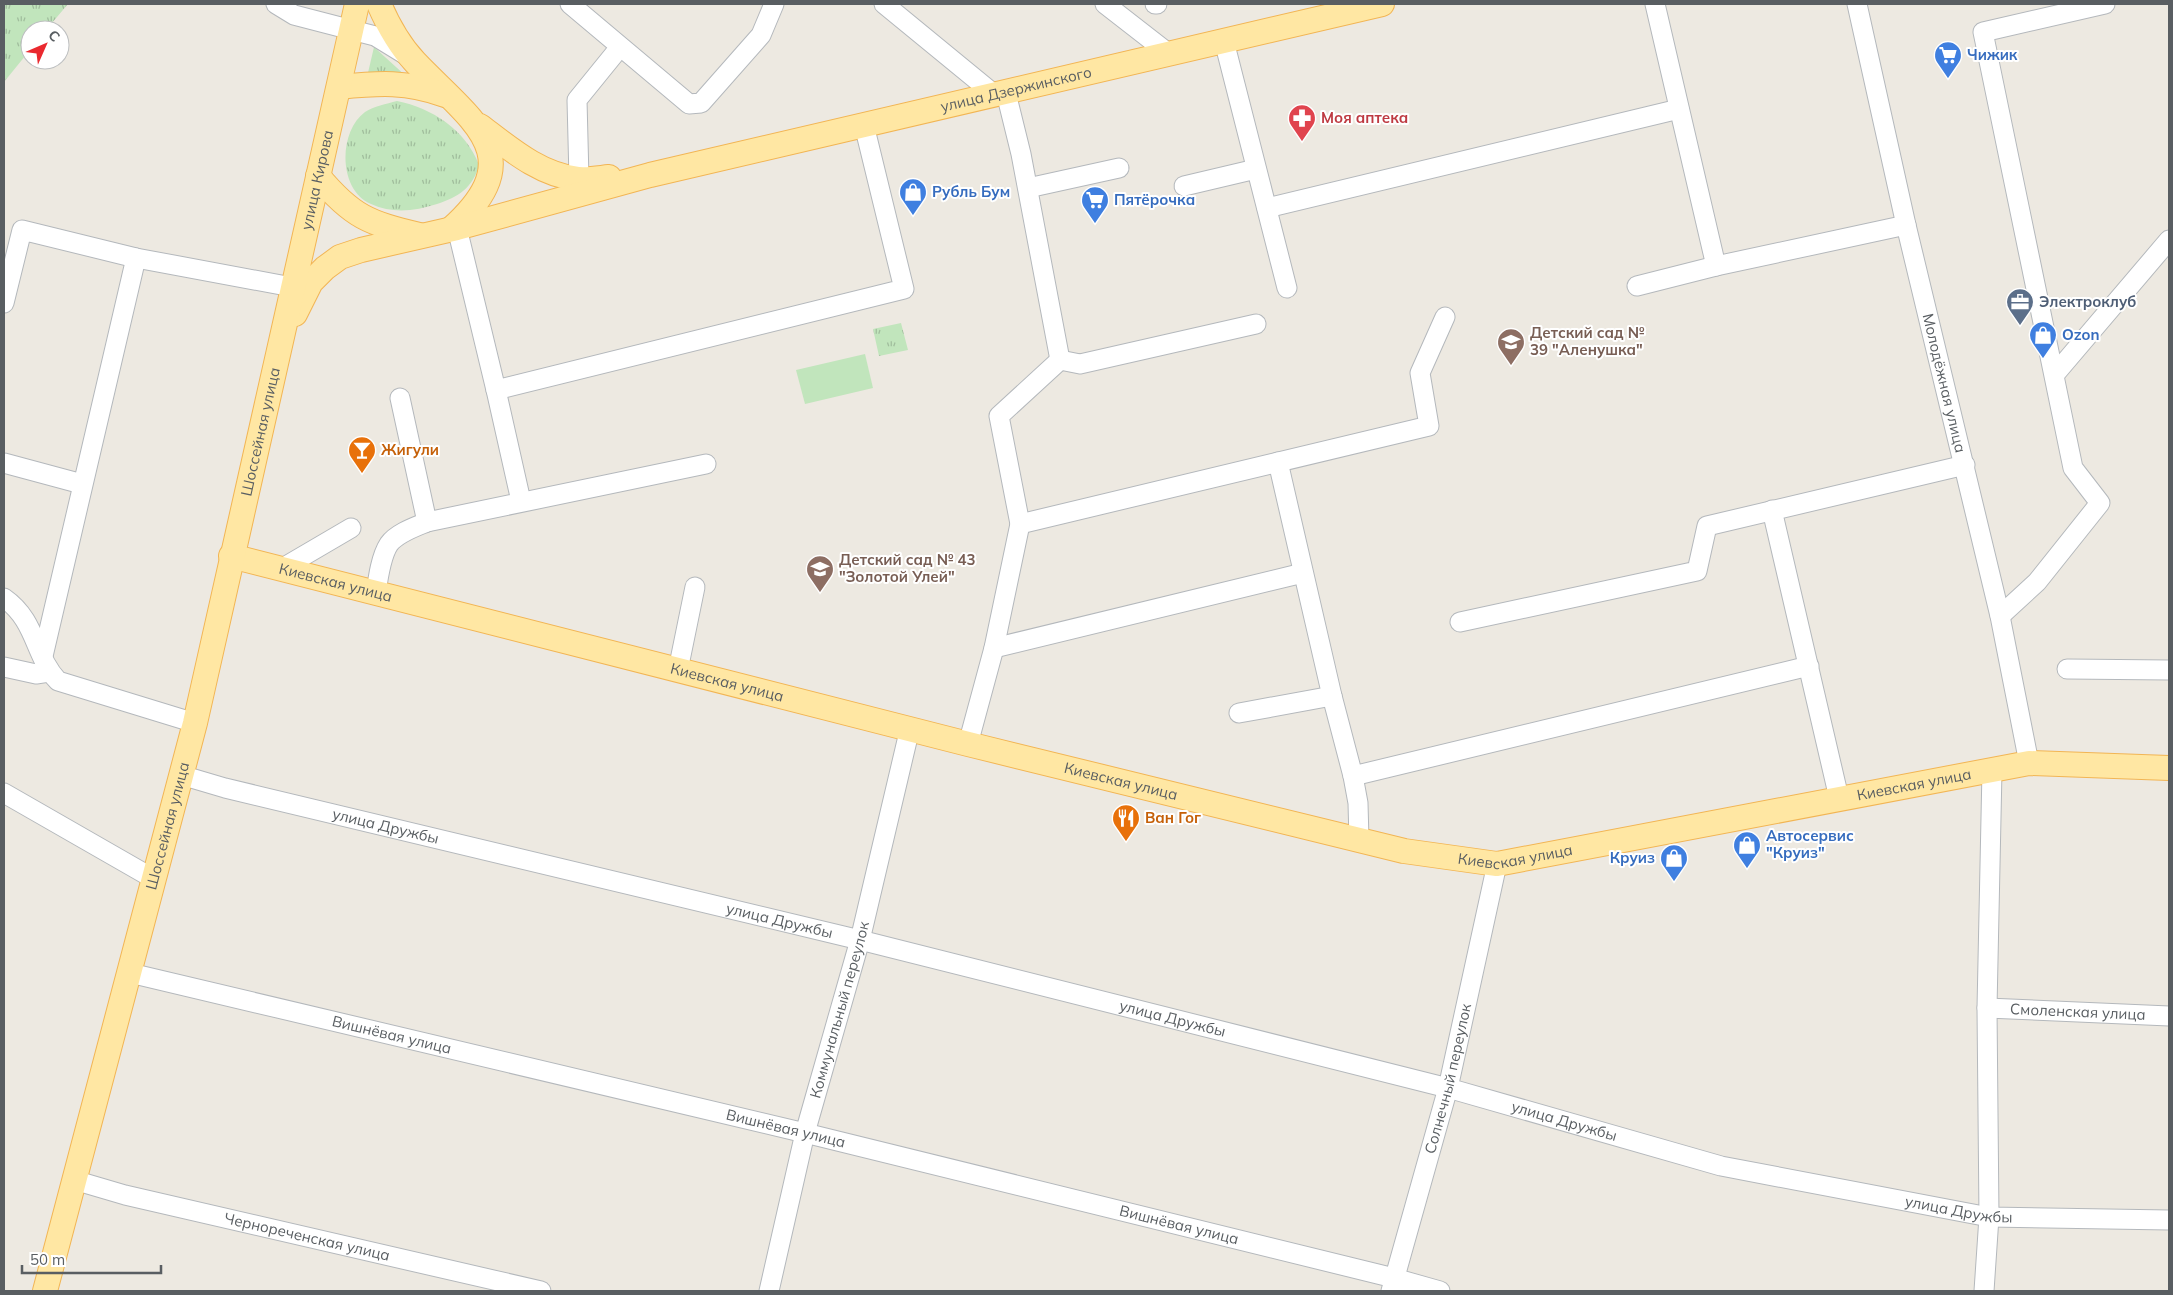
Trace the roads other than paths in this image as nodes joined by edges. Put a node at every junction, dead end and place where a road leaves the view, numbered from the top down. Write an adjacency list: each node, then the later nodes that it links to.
1 (276, 4): 12 (street)
2 (357, 4): 12 (main road, улица Кирова)
3 (379, 4): 16 (main road)
4 (570, 4): 14 (street)
5 (774, 4): 14 (street)
6 (884, 4): 18 (street)
7 (1105, 4): 15 (street)
8 (1382, 4): 13 (main road, улица Дзержинского)
9 (1655, 4): 20 (street)
10 (1856, 4): 31 (street, Молодёжная улица)
11 (2105, 4): 45 (street)
12 (352, 29): 16 (street); 17 (main road, улица Кирова)
13 (1224, 40): 15 (main road, улица Дзержинского); 24 (street)
14 (620, 46): 27 (street)
15 (1168, 53): 18 (main road, улица Дзержинского)
16 (413, 61): 19 (main road)
17 (339, 87): 19 (main road); 26 (main road, улица Кирова)
18 (1001, 94): 22 (main road, улица Дзержинского); 29 (street)
19 (449, 96): 21 (main road)
20 (1679, 109): 30 (street); 36 (street)
21 (474, 121): 27 (main road); 32 (main road)
22 (864, 124): 25 (main road, улица Дзержинского); 46 (street)
23 (1119, 168): 29 (street)
24 (1256, 169): 28 (street); 30 (street)
25 (650, 174): 27 (main road); 32 (main road)
26 (318, 176): 33 (main road); 38 (main road, улица Кирова)
27 (579, 179)
28 (1184, 186)
29 (1028, 188): 44 (street)
30 (1267, 208): 39 (street)
31 (1906, 225): 36 (street); 51 (street, Молодёжная улица)
32 (453, 229): 33 (main road); 46 (street)
33 (423, 236): 43 (main road)
34 (2169, 240): 45 (street)
35 (136, 258): 38 (street); 40 (street); 52 (street)
36 (1716, 266): 37 (street)
37 (1637, 286)
38 (292, 287): 43 (main road, улица Кирова)
39 (1286, 288)
40 (4, 303)
41 (1445, 317): 48 (street)
42 (1256, 324): 44 (street)
43 (276, 357): 58 (main road, Шоссейная улица)
44 (1060, 360): 56 (street)
45 (2055, 374): 64 (street)
46 (496, 390): 53 (street)
47 (400, 398): 55 (street)
48 (1278, 462): 56 (street); 60 (street)
49 (4, 463): 52 (street)
50 (706, 464): 53 (street)
51 (1965, 465): 54 (street); 64 (street, Молодёжная улица)
52 (82, 484): 67 (street)
53 (521, 501): 55 (street)
54 (1772, 510): 65 (street); 68 (street)
55 (426, 522): 62 (street)
56 (1020, 524): 66 (street)
57 (352, 528): 59 (street)
58 (231, 556): 59 (main road, Киевская улица); 75 (main road, Шоссейная улица)
59 (280, 569): 62 (main road, Киевская улица)
60 (1303, 573): 66 (street); 73 (street)
61 (695, 587): 71 (street)
62 (376, 593): 71 (main road, Киевская улица)
63 (4, 598): 67 (street)
64 (2000, 616): 78 (street, Молодёжная улица)
65 (1460, 622)
66 (994, 648): 77 (street)
67 (46, 664): 69 (street); 75 (street)
68 (1809, 666): 82 (street); 84 (street)
69 (4, 667)
70 (2067, 669): 72 (street)
71 (678, 670): 76 (main road, Киевская улица)
72 (2169, 670)
73 (1332, 696): 74 (street); 82 (street)
74 (1238, 714)
75 (195, 722): 81 (main road, Шоссейная улица)
76 (910, 728): 77 (main road, Киевская улица); 88 (street, Коммунальный переулок)
77 (968, 744): 85 (main road, Киевская улица)
78 (2028, 763): 79 (main road, Киевская улица); 80 (main road, Киевская улица)
79 (2169, 768)
80 (1992, 770): 84 (main road, Киевская улица); 90 (street)
81 (181, 775): 87 (main road, Шоссейная улица); 88 (street, улица Дружбы)
82 (1354, 776): 85 (street)
83 (4, 793): 87 (street)
84 (1839, 798): 86 (main road, Киевская улица)
85 (1359, 840): 86 (main road, Киевская улица)
86 (1497, 864): 92 (street, Солнечный переулок)
87 (154, 879): 89 (main road, Шоссейная улица)
88 (860, 940): 92 (street, улица Дружбы); 93 (street, Коммунальный переулок)
89 (130, 974): 93 (street, Вишнёвая улица); 94 (main road, Шоссейная улица)
90 (1987, 1008): 91 (street, Смоленская улица); 95 (street)
91 (2169, 1016)
92 (1448, 1088): 95 (street, улица Дружбы); 97 (street, Солнечный переулок)
93 (806, 1133): 97 (street, Вишнёвая улица); 100 (street, Коммунальный переулок)
94 (74, 1180): 98 (main road, Шоссейная улица); 99 (street, Чернореченская улица)
95 (1989, 1217): 96 (street, улица Дружбы); 102 (street)
96 (2169, 1220)
97 (1393, 1285): 101 (street, Вишнёвая улица)
98 (45, 1291)
99 (541, 1291)
100 (769, 1291)
101 (1440, 1291)
102 (1984, 1291)

